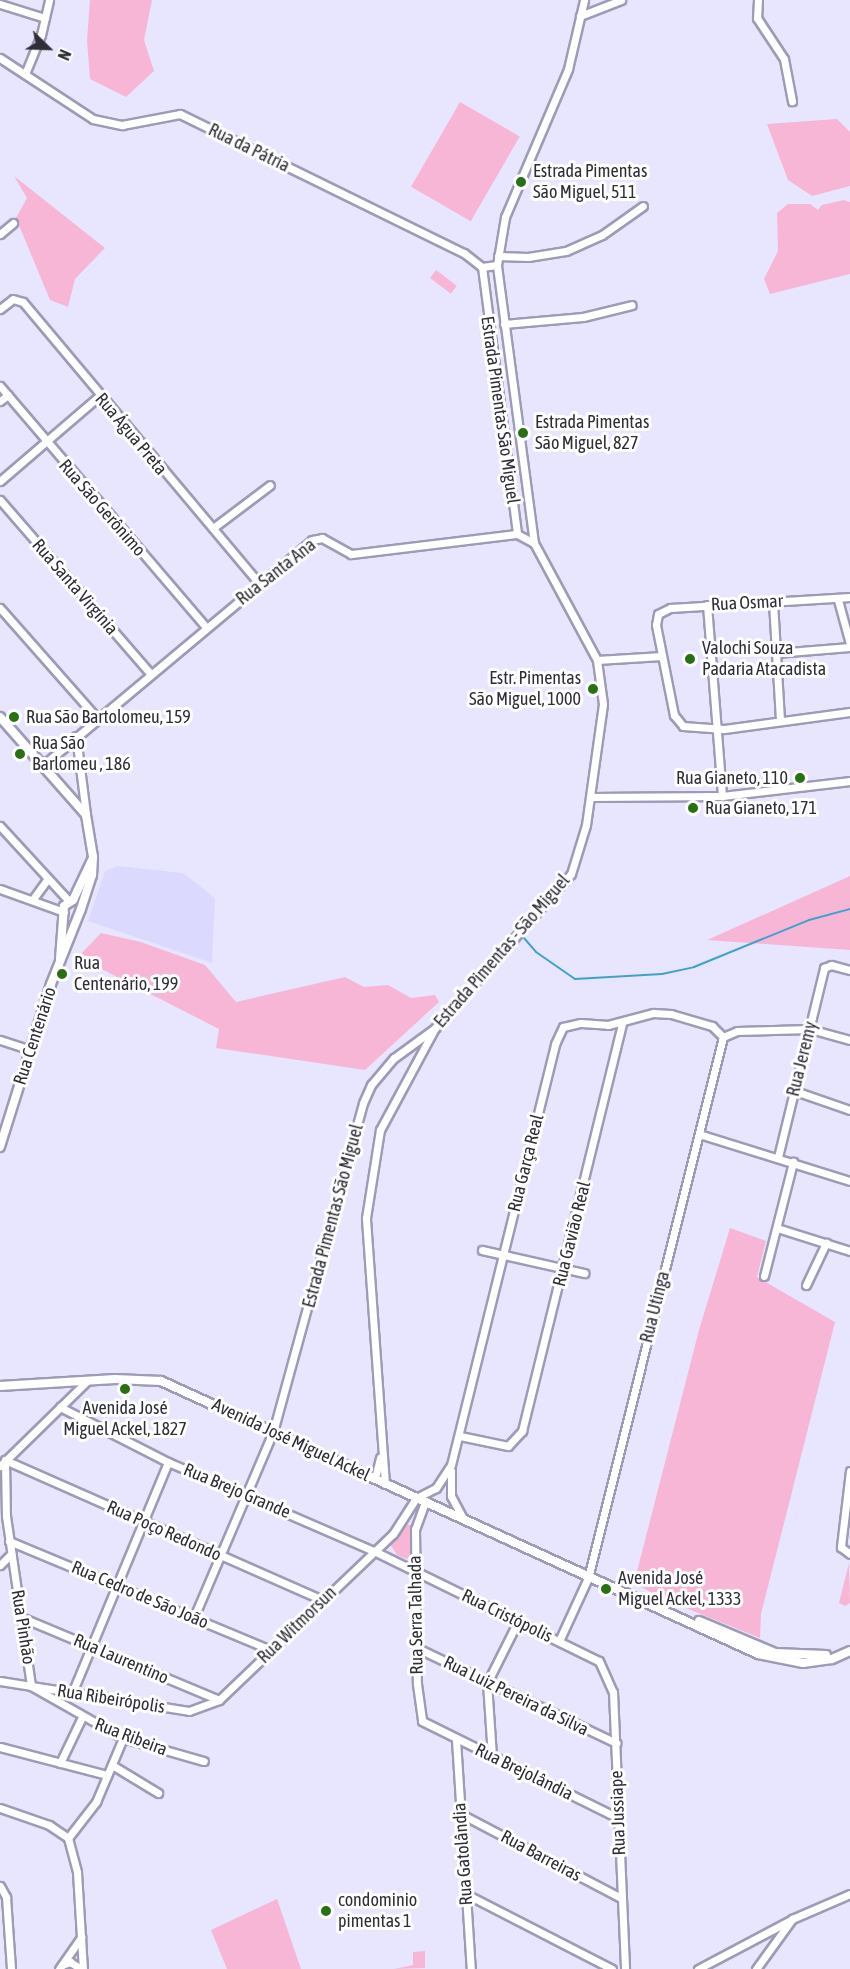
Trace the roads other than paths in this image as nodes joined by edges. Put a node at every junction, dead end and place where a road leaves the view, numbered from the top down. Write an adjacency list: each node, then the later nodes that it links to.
1 (49, 0): 7 (street)
2 (584, 0): 6 (street, Estrada Pimentas São Miguel)
3 (621, 0): 6 (street)
4 (758, 0): 10 (street)
5 (0, 4): 7 (street)
6 (580, 16): 14 (street, Estrada Pimentas São Miguel)
7 (45, 18): 9 (street)
8 (0, 58): 9 (street, Rua da Pátria)
9 (26, 74): 16 (street, Rua da Pátria)
10 (792, 100)
11 (643, 206): 14 (street)
12 (13, 223): 13 (street)
13 (0, 234)
14 (498, 255): 15 (street, Estrada Pimentas São Miguel)
15 (497, 265): 16 (street); 19 (street, Estrada Pimentas São Miguel)
16 (482, 267): 29 (street, Estrada Pimentas São Miguel)
17 (632, 305): 19 (street)
18 (0, 309): 22 (street, Rua Água Preta)
19 (504, 324): 30 (street, Estrada Pimentas São Miguel)
20 (0, 386): 21 (street, Rua São Gerônimo)
21 (8, 395): 23 (street); 24 (street, Rua São Gerônimo)
22 (99, 396): 24 (street); 28 (street, Rua Água Preta)
23 (0, 401)
24 (44, 440): 25 (street); 37 (street, Rua São Gerônimo)
25 (0, 481)
26 (270, 485): 28 (street)
27 (0, 500): 42 (street, Rua Santa Virgínia)
28 (213, 528): 31 (street, Rua Água Preta)
29 (518, 534): 30 (street); 31 (street, Rua Santa Ana)
30 (534, 543): 41 (street, Estrada Pimentas São Miguel)
31 (260, 584): 37 (street, Rua Santa Ana)
32 (850, 597): 33 (street, Rua Osmar)
33 (838, 600): 34 (street, Rua Osmar); 38 (street)
34 (773, 602): 35 (street, Rua Osmar); 39 (street)
35 (707, 605): 40 (street, Rua Osmar); 47 (street)
36 (0, 608): 45 (street)
37 (207, 628): 42 (street, Rua Santa Ana)
38 (850, 646): 39 (street)
39 (776, 653): 46 (street)
40 (662, 656): 41 (street); 47 (street)
41 (597, 660): 52 (street, Estrada Pimentas São Miguel)
42 (150, 673): 45 (street, Rua Santa Ana)
43 (850, 712): 46 (street)
44 (0, 717): 49 (street)
45 (96, 717): 48 (street, Rua Santa Ana)
46 (780, 720): 47 (street)
47 (715, 730): 51 (street)
48 (76, 736): 49 (street, Rua Santa Ana); 53 (street, Rua Centenário)
49 (42, 766): 53 (street)
50 (850, 781): 51 (street)
51 (722, 796): 52 (street)
52 (591, 797): 65 (street, Estrada Pimentas - São Miguel)
53 (86, 815): 55 (street, Rua Centenário)
54 (0, 826): 56 (street)
55 (93, 857): 59 (street, Rua Centenário); 60 (street, Rua Centenário)
56 (47, 880): 58 (street); 59 (street)
57 (0, 890): 58 (street)
58 (33, 899): 61 (street)
59 (71, 900): 60 (street); 61 (street, Rua Centenário)
60 (80, 912): 61 (street); 62 (street, Rua Centenário)
61 (65, 914): 62 (street, Rua Centenário)
62 (60, 961): 70 (street, Rua Centenário)
63 (850, 970): 66 (street, Rua Jeremy)
64 (622, 1023): 67 (street, Rua Garça Real); 83 (street, Rua Garça Real); 84 (street, Rua Gavião Real)
65 (435, 1028): 91 (street, Estrada Pimentas São Miguel); 93 (street, Estrada Pimentas - São Miguel)
66 (810, 1029): 67 (street); 69 (street); 71 (street, Rua Jeremy)
67 (723, 1037): 74 (street, Rua Utinga)
68 (0, 1040): 70 (street)
69 (850, 1040)
70 (30, 1050): 73 (street, Rua Centenário)
71 (795, 1091): 72 (street); 76 (street, Rua Jeremy)
72 (850, 1110)
73 (4, 1119): 75 (street, Rua Centenário)
74 (699, 1134): 76 (street); 113 (street, Rua Utinga)
75 (0, 1147)
76 (778, 1157): 77 (street)
77 (793, 1162): 78 (street); 79 (street)
78 (850, 1181)
79 (777, 1228): 80 (street); 86 (street)
80 (826, 1243): 82 (street); 87 (street)
81 (482, 1250): 83 (street)
82 (850, 1251)
83 (504, 1254): 84 (street); 92 (street, Rua Garça Real)
84 (564, 1269): 85 (street); 92 (street, Rua Gavião Real)
85 (584, 1273)
86 (764, 1276)
87 (806, 1285)
88 (88, 1380): 89 (street, Avenida José Miguel Ackel); 90 (street); 91 (street, Avenida José Miguel Ackel)
89 (0, 1386)
90 (60, 1407): 94 (street, Rua Brejo Grande); 95 (street)
91 (273, 1432): 98 (street, Avenida José Miguel Ackel); 100 (street, Estrada Pimentas São Miguel)
92 (460, 1436): 96 (street, Rua Garça Real)
93 (382, 1453): 98 (street); 99 (street, Estrada Pimentas - São Miguel)
94 (168, 1462): 100 (street, Rua Brejo Grande); 104 (street)
95 (3, 1463): 104 (street, Rua Poço Redondo); 106 (street, Rua Pinhão)
96 (451, 1465): 101 (street); 102 (street)
97 (850, 1473): 109 (street)
98 (375, 1478): 99 (street, Avenida José Miguel Ackel)
99 (385, 1484): 101 (street, Avenida José Miguel Ackel)
100 (248, 1496): 107 (street, Rua Brejo Grande); 110 (street, Estrada Pimentas São Miguel)
101 (421, 1500): 102 (street, Avenida José Miguel Ackel); 103 (street, Rua Serra Talhada); 105 (street, Rua Serra Talhada)
102 (463, 1519): 113 (street, Avenida José Miguel Ackel)
103 (405, 1520): 105 (street); 107 (street, Rua Serra Talhada)
104 (144, 1523): 110 (street, Rua Poço Redondo); 114 (street)
105 (415, 1524): 112 (street, Rua Serra Talhada)
106 (9, 1541): 108 (street, Rua Pinhão); 114 (street, Rua Cedro de São João)
107 (374, 1551): 112 (street, Rua Brejo Grande); 115 (street, Rua Witmorsun)
108 (11, 1554): 111 (street); 117 (street, Rua Pinhão)
109 (850, 1554)
110 (221, 1556): 115 (street, Rua Poço Redondo); 116 (street, Estrada Pimentas São Miguel)
111 (0, 1565)
112 (415, 1572): 118 (street, Rua Cristópolis); 121 (street, Rua Serra Talhada)
113 (589, 1575): 119 (street, Rua Utinga); 123 (street, Avenida José Miguel Ackel)
114 (118, 1585): 116 (street, Rua Cedro de São João); 120 (street)
115 (322, 1600): 122 (street, Rua Witmorsun)
116 (194, 1617): 122 (street, Rua Cedro de São João)
117 (22, 1618): 120 (street, Rua Laurentino); 127 (street, Rua Pinhão)
118 (518, 1621): 119 (street, Rua Cristópolis); 126 (street)
119 (559, 1641): 124 (street, Rua Cristópolis)
120 (93, 1646): 128 (street); 129 (street, Rua Laurentino)
121 (417, 1648): 126 (street, Rua Luiz Pereira da Silva); 131 (street, Rua Serra Talhada)
122 (271, 1650): 129 (street, Rua Witmorsun)
123 (850, 1651)
124 (599, 1661): 134 (street, Rua Jussiape)
125 (0, 1680): 127 (street, Rua Ribeirópolis)
126 (487, 1683): 134 (street, Rua Luiz Pereira da Silva); 136 (street)
127 (32, 1686): 128 (street, Rua Ribeirópolis); 130 (street, Rua Ribeira)
128 (72, 1693): 129 (street, Rua Ribeirópolis)
129 (219, 1700)
130 (82, 1717): 132 (street, Rua Ribeira); 138 (street)
131 (429, 1726): 133 (street, Rua Brejolândia)
132 (123, 1738): 137 (street, Rua Ribeira); 139 (street)
133 (456, 1740): 136 (street, Rua Brejolândia); 143 (street, Rua Gatolândia)
134 (616, 1743): 144 (street, Rua Jussiape)
135 (0, 1747): 138 (street)
136 (492, 1756): 144 (street, Rua Brejolândia)
137 (204, 1761)
138 (60, 1763): 140 (street)
139 (112, 1765): 140 (street); 141 (street)
140 (106, 1775): 145 (street)
141 (158, 1793)
142 (0, 1808): 145 (street)
143 (461, 1814): 147 (street, Rua Gatolândia); 149 (street, Rua Barreiras)
144 (618, 1818): 149 (street, Rua Jussiape)
145 (68, 1839): 152 (street)
146 (0, 1886): 155 (street)
147 (466, 1894): 157 (street, Rua Gatolândia); 158 (street)
148 (850, 1894): 150 (street)
149 (621, 1898): 159 (street, Rua Jussiape)
150 (792, 1920): 151 (street); 153 (street)
151 (764, 1932): 153 (street); 160 (street)
152 (81, 1937): 154 (street); 156 (street)
153 (772, 1943): 161 (street)
154 (60, 1967): 156 (street)
155 (11, 1969)
156 (82, 1969)
157 (471, 1969)
158 (612, 1969)
159 (625, 1969)
160 (698, 1969)
161 (756, 1969)

